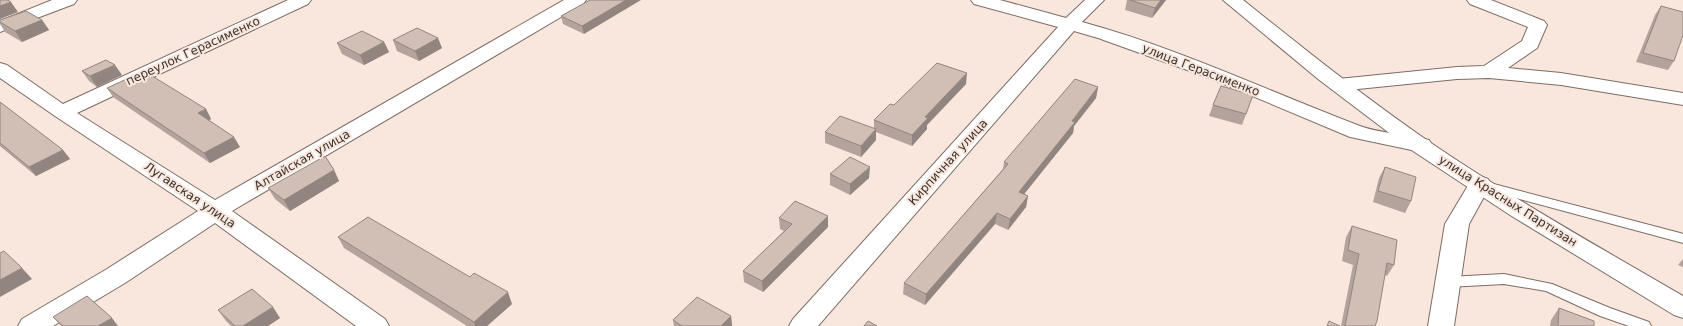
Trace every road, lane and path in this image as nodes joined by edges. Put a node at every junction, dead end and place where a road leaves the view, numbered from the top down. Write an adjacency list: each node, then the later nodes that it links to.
1 (68, 0): 9 (street)
2 (302, 0): 14 (street, переулок Герасименко)
3 (577, 0): 17 (street, Алтайская улица)
4 (980, 0): 8 (street, улица Герасименко)
5 (1095, 0): 8 (street, Кирпичная улица)
6 (1232, 0): 12 (street, улица Красных Партизан)
7 (1476, 0): 11 (street)
8 (1069, 25): 15 (street, улица Герасименко); 23 (street, Кирпичная улица)
9 (0, 27)
10 (0, 69): 14 (street, Лугавская улица)
11 (1489, 72): 12 (street); 13 (street)
12 (1338, 85): 15 (street, улица Красных Партизан)
13 (1683, 99)
14 (62, 112): 17 (street, Лугавская улица)
15 (1421, 145): 16 (street, улица Красных Партизан)
16 (1480, 184): 18 (lane); 19 (street); 20 (street, улица Красных Партизан)
17 (215, 211): 21 (street, Алтайская улица); 22 (street, Лугавская улица)
18 (1683, 239)
19 (1448, 282): 24 (street); 25 (lane)
20 (1683, 308)
21 (31, 326)
22 (376, 326)
23 (802, 326)
24 (1441, 326)
25 (1644, 326)

